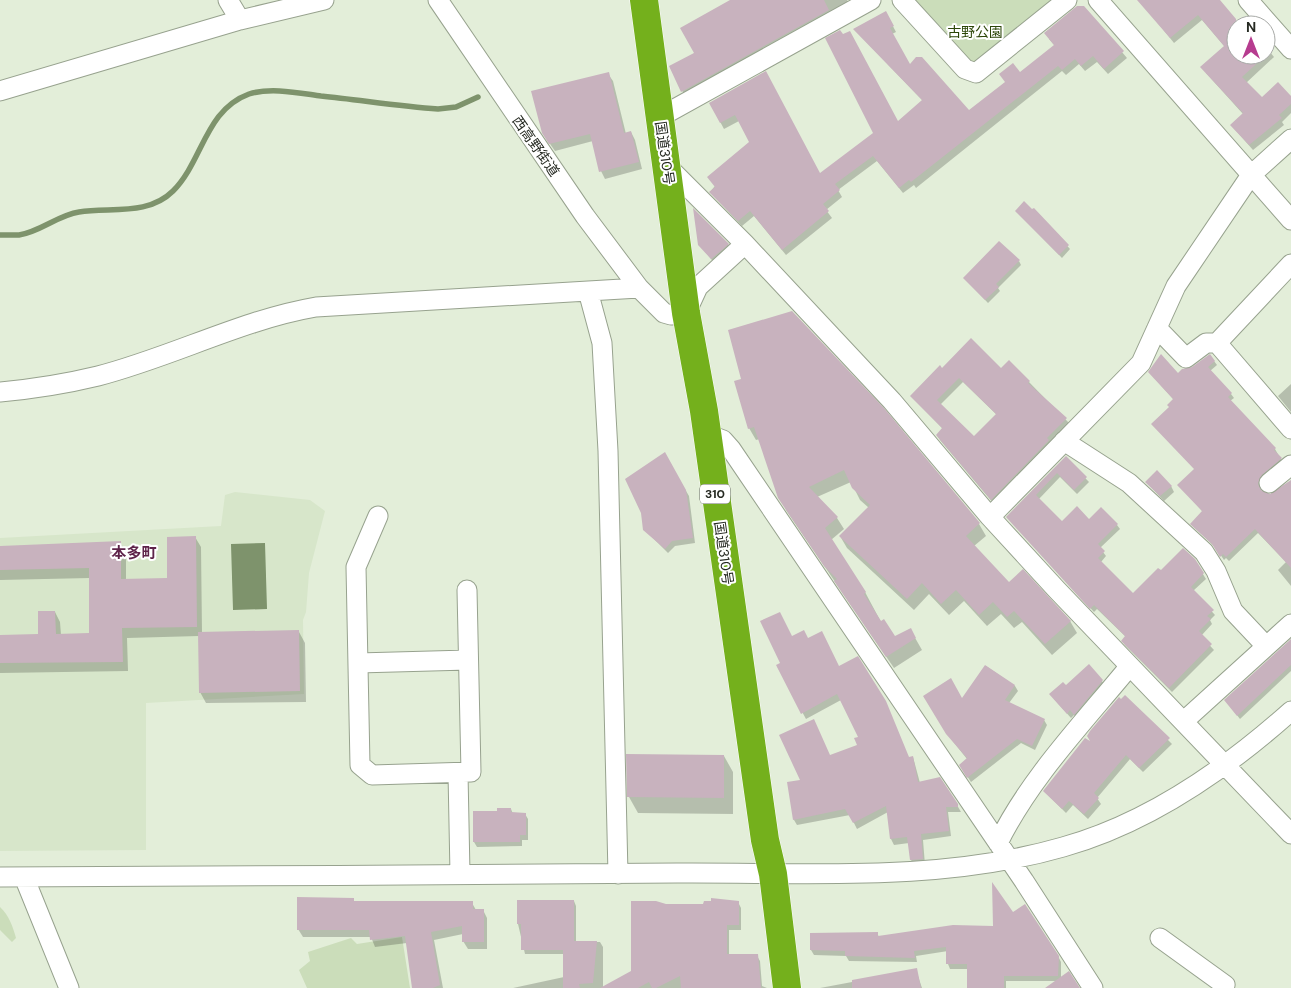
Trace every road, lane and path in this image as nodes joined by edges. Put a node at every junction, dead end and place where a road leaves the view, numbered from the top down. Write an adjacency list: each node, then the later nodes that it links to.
1 (228, 0): 10 (street)
2 (324, 0): 10 (street)
3 (438, 0): 20 (street, 西高野街道)
4 (644, 0): 13 (highway, 国道310号 / 310)
5 (871, 0): 13 (street)
6 (902, 0): 7 (street)
7 (1067, 0)
8 (1100, 0): 16 (street)
9 (1248, 0): 11 (street)
10 (240, 20): 12 (street)
11 (1291, 48)
12 (0, 91)
13 (660, 117): 15 (highway, 国道310号 / 310)
14 (1291, 139): 16 (street)
15 (668, 167): 18 (street); 22 (highway, 国道310号 / 310)
16 (1251, 175): 17 (street); 23 (street)
17 (1291, 220)
18 (746, 244): 22 (street); 32 (street)
19 (1291, 264): 24 (street)
20 (639, 288): 21 (street); 22 (street, 西高野街道)
21 (588, 291): 25 (street); 47 (street)
22 (686, 313): 27 (highway, 国道310号 / 310)
23 (1157, 328): 24 (street); 28 (street)
24 (1217, 343): 26 (street)
25 (0, 392)
26 (1291, 429)
27 (707, 434): 44 (street); 48 (highway, 国道310号 / 310)
28 (1064, 441): 32 (street); 35 (street)
29 (1291, 464): 30 (street)
30 (1269, 483)
31 (378, 516): 37 (street)
32 (990, 517): 38 (street)
33 (467, 590): 36 (street)
34 (1291, 624): 35 (street)
35 (1266, 646): 40 (street)
36 (468, 660): 37 (street); 42 (street)
37 (358, 663): 42 (street)
38 (1130, 667): 40 (street); 44 (street)
39 (1291, 711): 41 (street)
40 (1184, 721): 41 (street)
41 (1224, 764): 43 (street); 45 (street)
42 (458, 773): 46 (street)
43 (1291, 834)
44 (998, 843): 45 (street)
45 (1010, 861): 48 (street); 54 (street)
46 (460, 874): 47 (street); 50 (street)
47 (618, 874): 48 (street)
48 (773, 874): 53 (highway, 国道310号 / 310)
49 (0, 877): 50 (street)
50 (24, 877): 52 (street)
51 (1160, 938): 55 (street)
52 (69, 988)
53 (787, 988)
54 (1093, 988)
55 (1224, 988)

